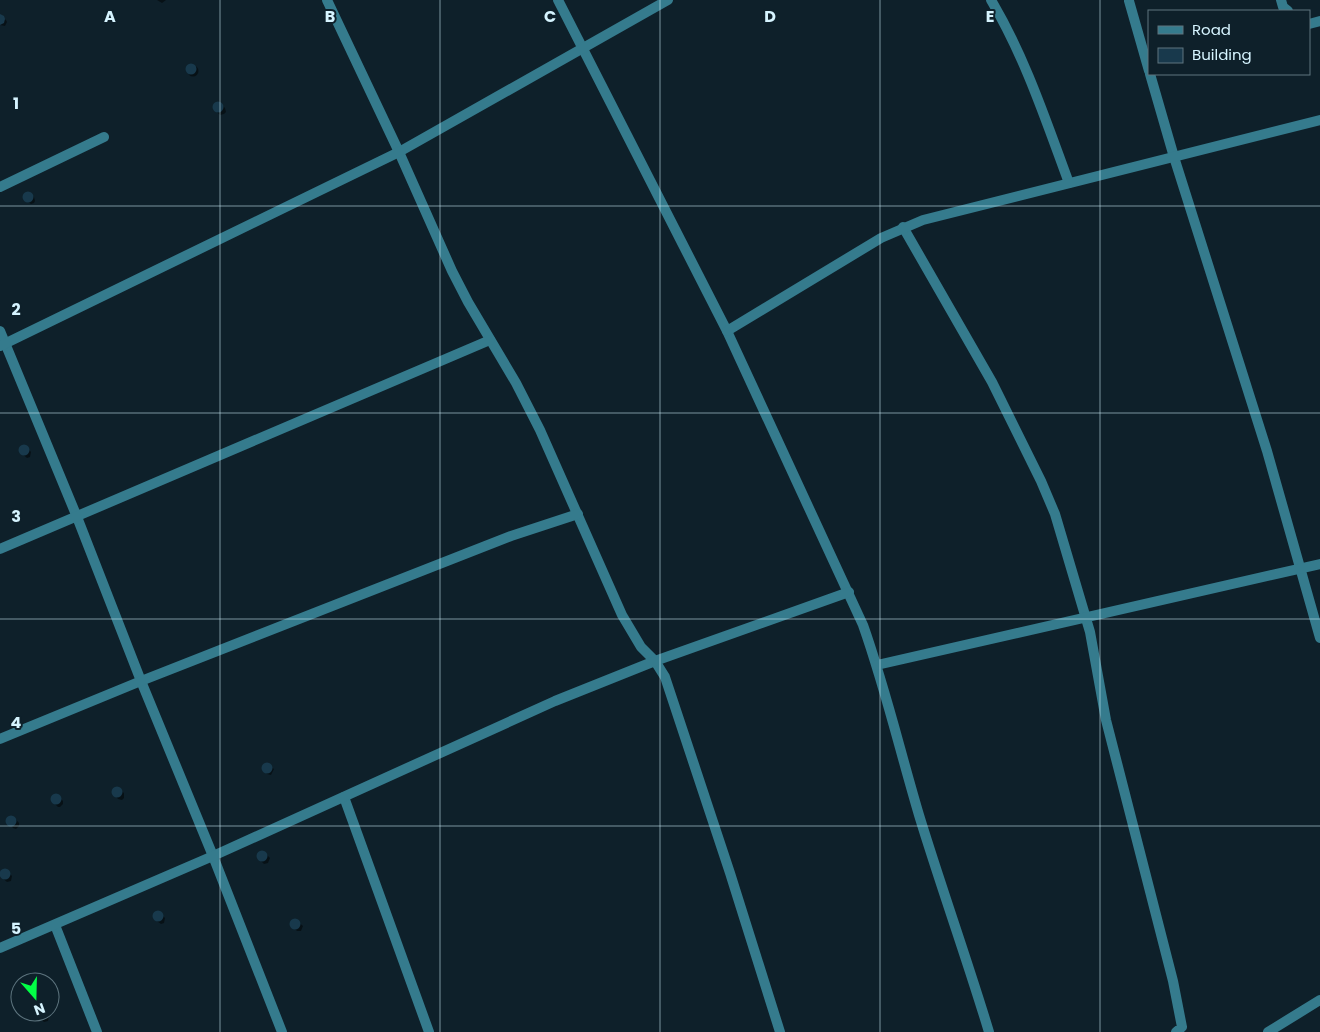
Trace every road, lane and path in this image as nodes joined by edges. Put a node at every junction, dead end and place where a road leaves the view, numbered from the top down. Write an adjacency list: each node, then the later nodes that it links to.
1 (327, 0): 11 (street)
2 (558, 0): 6 (street)
3 (990, 0): 13 (street)
4 (664, 1): 6 (street)
5 (1129, 1): 7 (street)
6 (584, 49): 11 (street); 17 (street)
7 (1148, 68)
8 (1150, 75): 12 (street)
9 (1320, 120): 12 (street)
10 (104, 136): 14 (street)
11 (399, 152): 18 (street); 19 (street)
12 (1174, 157): 13 (street); 24 (street)
13 (1069, 183): 15 (street)
14 (0, 187)
15 (903, 227): 17 (street); 26 (street)
16 (0, 331): 19 (street)
17 (726, 331): 25 (street)
18 (490, 340): 20 (street); 21 (street)
19 (2, 345): 21 (street)
20 (578, 514): 28 (street); 30 (street)
21 (77, 517): 22 (street); 30 (street)
22 (0, 549)
23 (1320, 564): 24 (street)
24 (1299, 569): 26 (street); 27 (street)
25 (849, 592): 28 (street); 29 (street)
26 (1085, 616): 29 (street); 42 (street)
27 (1320, 638)
28 (655, 662): 32 (street); 40 (street)
29 (877, 665): 41 (street)
30 (141, 681): 31 (street); 33 (street)
31 (0, 739)
32 (344, 797): 33 (street); 39 (street)
33 (213, 856): 34 (street); 38 (street)
34 (55, 925): 35 (street); 37 (street)
35 (0, 948)
36 (1320, 1000): 43 (street)
37 (97, 1032)
38 (282, 1032)
39 (428, 1032)
40 (780, 1032)
41 (989, 1032)
42 (1176, 1032)
43 (1268, 1032)

